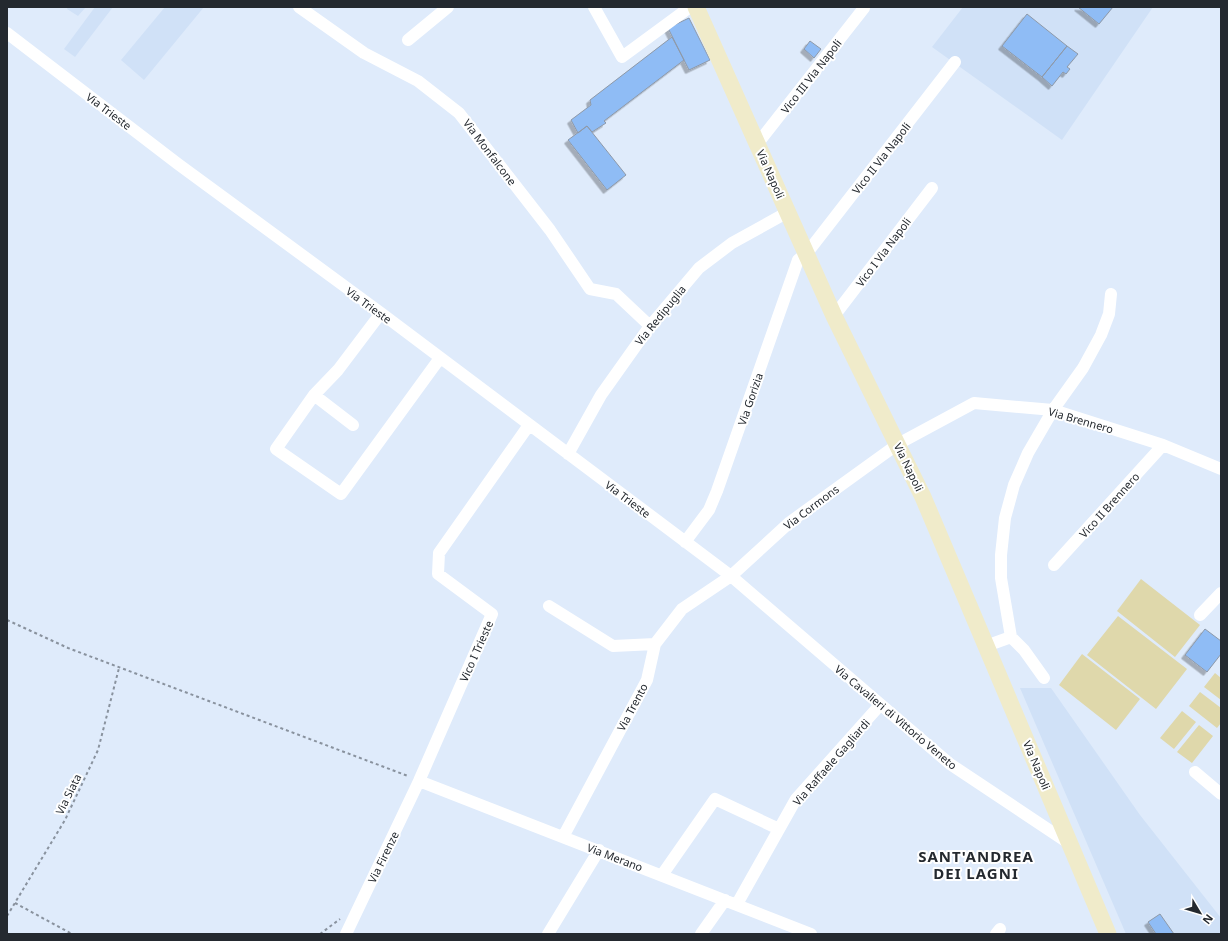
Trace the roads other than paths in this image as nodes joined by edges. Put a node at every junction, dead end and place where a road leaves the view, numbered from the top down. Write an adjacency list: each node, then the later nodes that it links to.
1 (299, 7): 17 (street, Via Monfalcone)
2 (448, 7): 8 (street)
3 (594, 7): 4 (street)
4 (690, 7)
5 (696, 7): 10 (street, Via Napoli)
6 (864, 8): 10 (street, Vico III Via Napoli)
7 (7, 33): 15 (street, Via Trieste)
8 (408, 40)
9 (955, 62): 13 (street, Vico II Via Napoli)
10 (758, 143): 12 (street, Via Napoli)
11 (932, 188): 16 (street, Vico I Via Napoli)
12 (788, 212): 13 (street, Via Napoli); 17 (street, Via Redipuglia)
13 (807, 253): 16 (street, Via Napoli); 27 (street, Via Gorizia)
14 (1111, 294): 20 (street)
15 (381, 313): 18 (street, Via Trieste); 19 (street)
16 (834, 316): 23 (street, Via Napoli)
17 (650, 326): 25 (street, Via Redipuglia)
18 (440, 358): 19 (street); 22 (street, Via Trieste)
19 (314, 395): 21 (street)
20 (1053, 410): 23 (street, Via Brennero); 24 (street, Via Brennero); 33 (street)
21 (353, 425)
22 (530, 425): 25 (street, Via Trieste); 39 (street, Vico I Trieste)
23 (898, 444): 29 (street, Via Cormons); 35 (street, Via Napoli)
24 (1163, 445): 26 (street, Via Brennero); 28 (street, Vico II Brennero)
25 (568, 454): 27 (street, Via Trieste)
26 (1221, 469)
27 (685, 542): 29 (street, Via Trieste)
28 (1054, 565)
29 (730, 576): 34 (street, Via Trento); 37 (street, Via Cavalieri di Vittorio Veneto)
30 (1221, 593): 32 (street)
31 (549, 606): 34 (street)
32 (1200, 615)
33 (1011, 638): 35 (street); 36 (street)
34 (655, 644): 42 (street, Via Trento)
35 (986, 646): 43 (street, Via Napoli)
36 (1044, 678)
37 (880, 705): 41 (street, Via Raffaele Gagliardi); 43 (street, Via Cavalieri di Vittorio Veneto)
38 (1195, 772): 40 (street)
39 (419, 781): 42 (street, Via Merano); 49 (street, Via Firenze)
40 (1221, 794)
41 (779, 829): 45 (street); 47 (street, Via Raffaele Gagliardi)
42 (563, 836): 44 (street, Via Merano)
43 (1071, 845): 53 (street, Via Napoli)
44 (599, 850): 45 (street, Via Merano); 50 (street)
45 (662, 875): 46 (street, Via Merano)
46 (725, 900): 47 (street, Via Merano); 51 (street)
47 (737, 904): 48 (street, Via Merano)
48 (790, 930): 52 (street, Via Merano)
49 (346, 934)
50 (548, 934)
51 (701, 934)
52 (811, 934)
53 (1108, 934)

